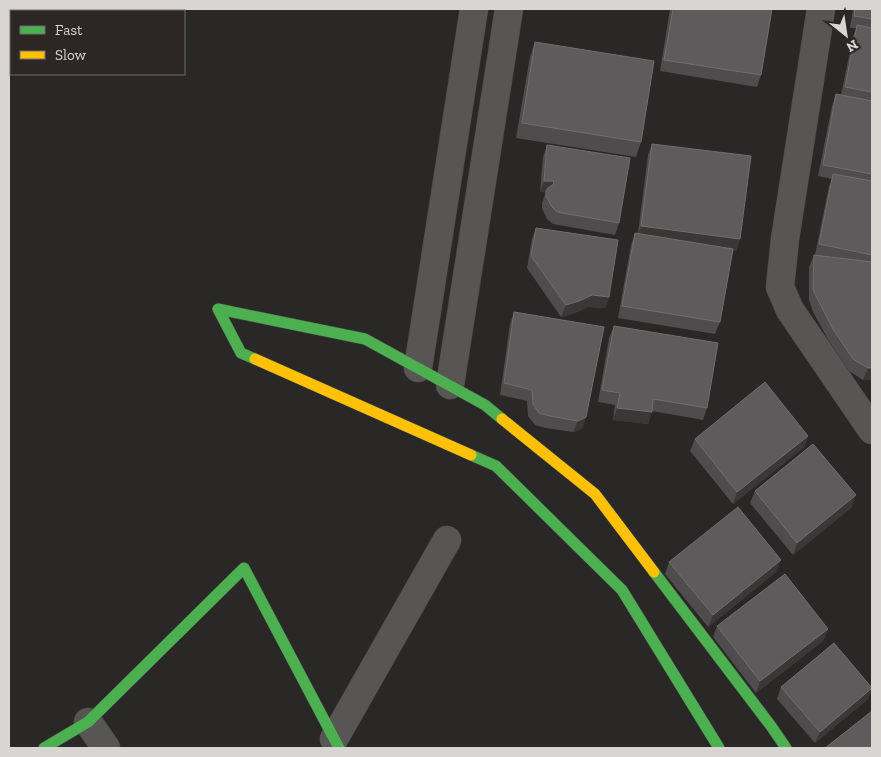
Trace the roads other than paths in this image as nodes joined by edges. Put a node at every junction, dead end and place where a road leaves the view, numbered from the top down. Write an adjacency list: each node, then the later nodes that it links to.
1 (474, 9): 4 (street)
2 (509, 9): 5 (street)
3 (821, 9): 6 (street)
4 (418, 368): 5 (street); 12 (street)
5 (450, 385): 13 (street)
6 (872, 430)
7 (447, 540): 9 (street)
8 (88, 722): 9 (street); 10 (street); 11 (street)
9 (336, 744)
10 (44, 748)
11 (106, 748)
12 (719, 748)
13 (786, 748)

